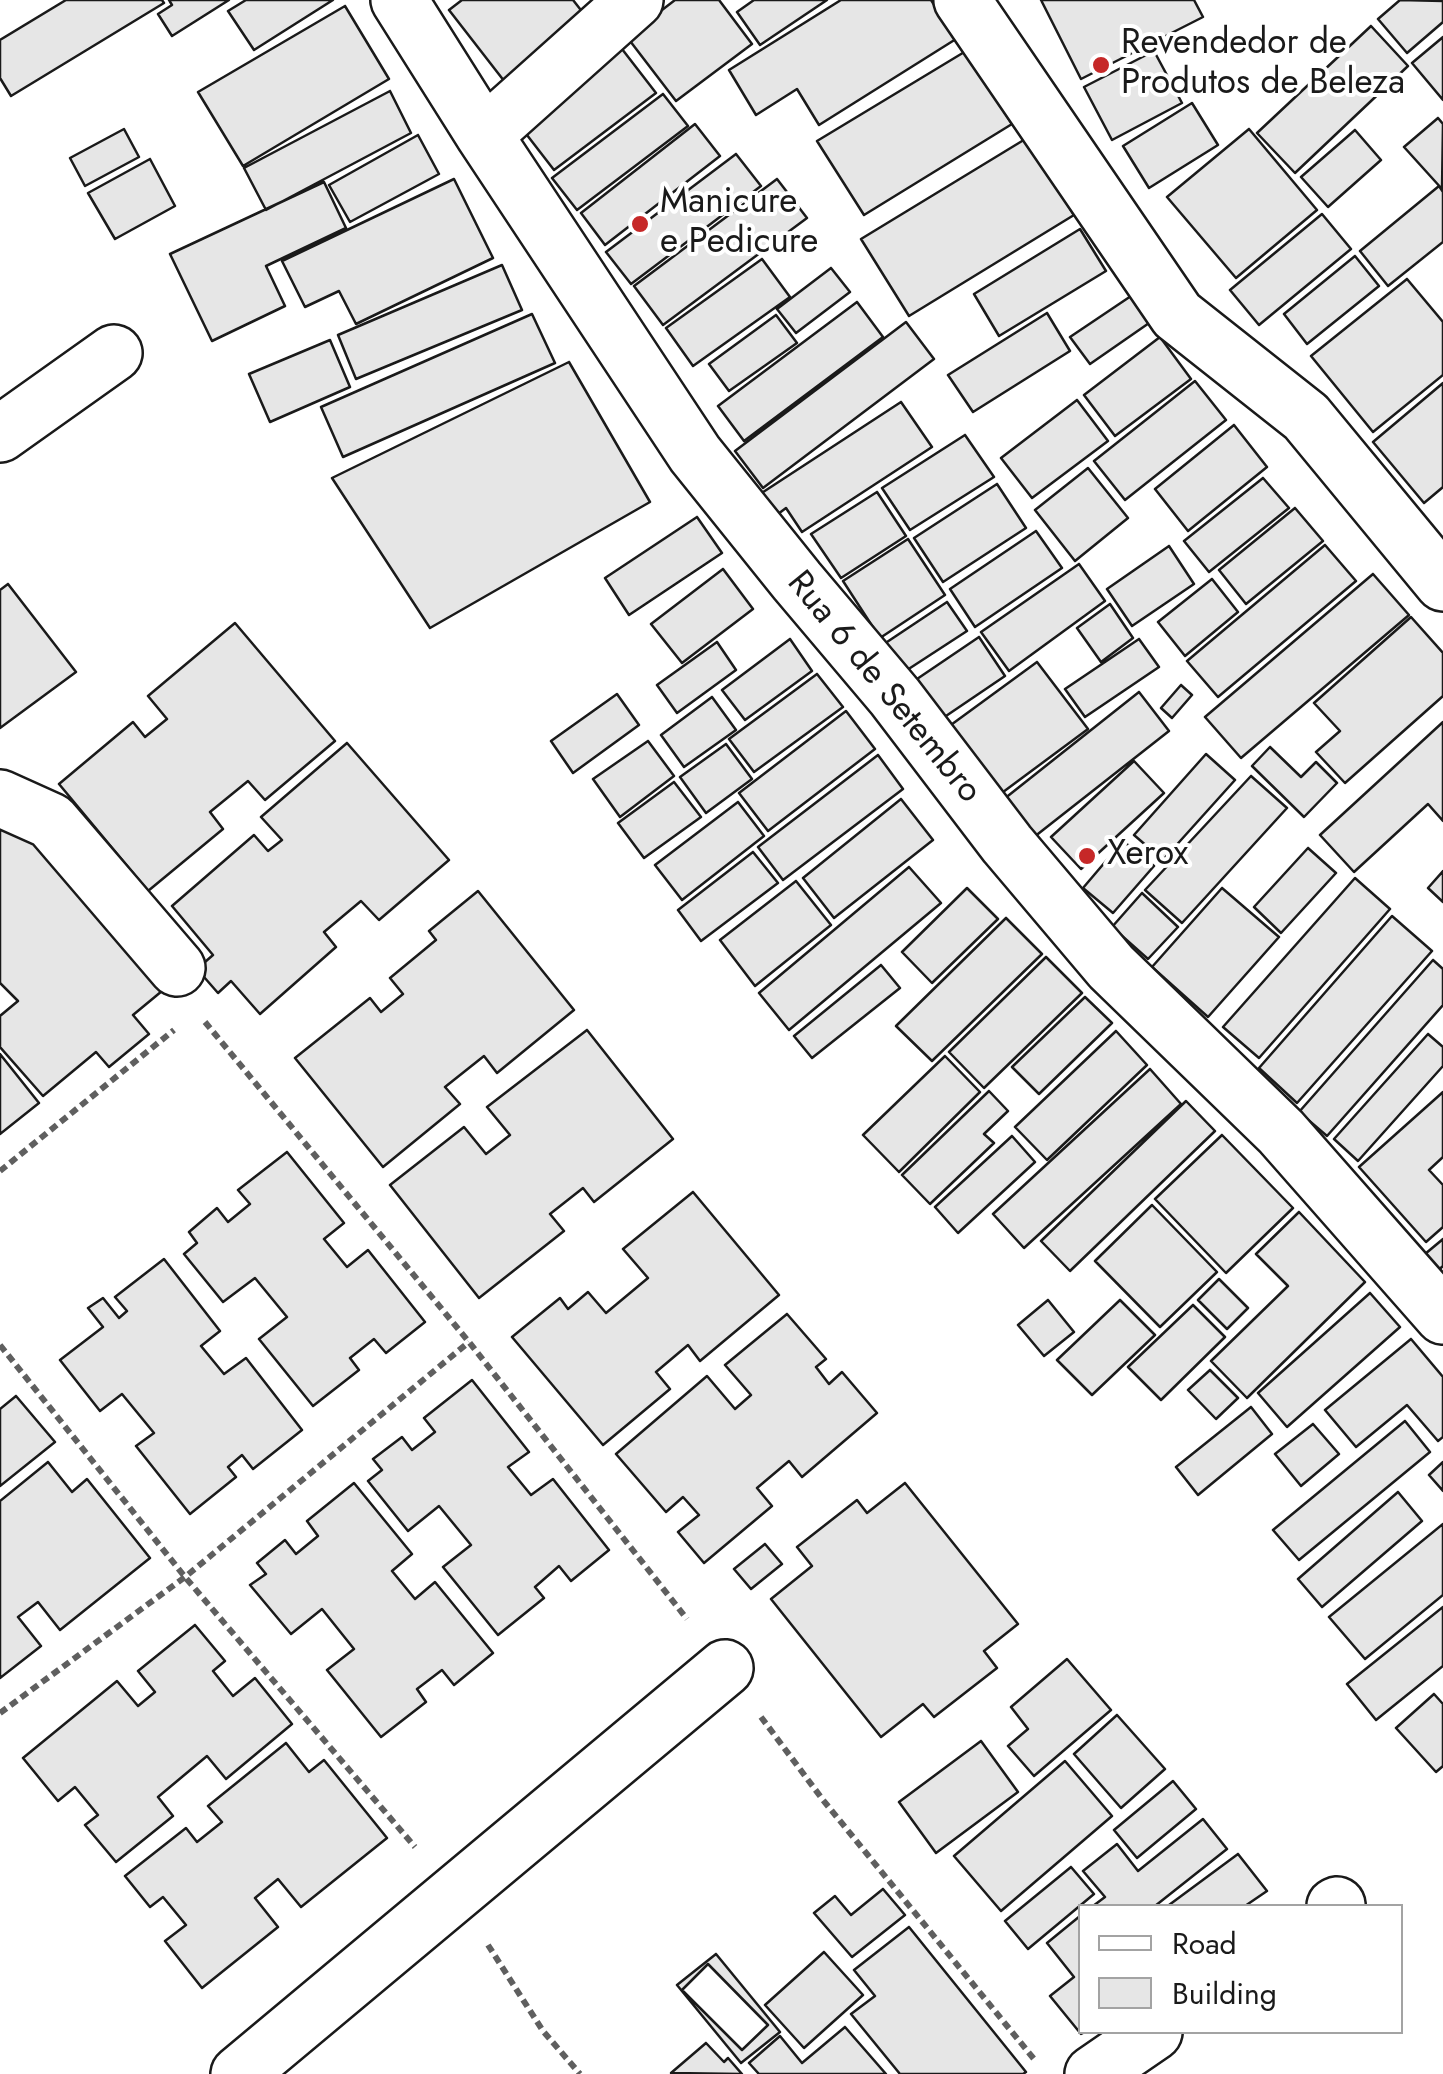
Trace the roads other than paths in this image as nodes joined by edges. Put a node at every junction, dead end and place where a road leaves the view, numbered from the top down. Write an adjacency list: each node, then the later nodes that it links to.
1 (399, 0): 4 (street, Rua 6 de Setembro)
2 (634, 0): 4 (street)
3 (962, 0): 7 (street)
4 (484, 136): 10 (street, Rua 6 de Setembro)
5 (114, 353): 6 (street)
6 (0, 434)
7 (1443, 583)
8 (0, 798): 9 (street)
9 (187, 990)
10 (1443, 1316)
11 (725, 1668): 13 (street)
12 (1151, 2034): 14 (street)
13 (239, 2074)
14 (1093, 2074)

